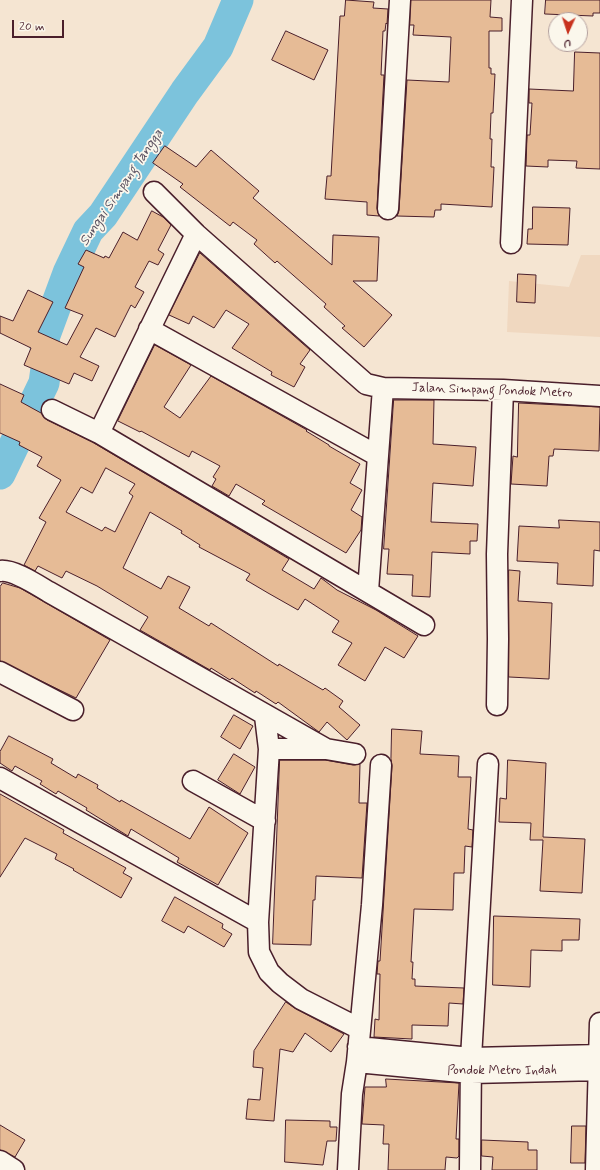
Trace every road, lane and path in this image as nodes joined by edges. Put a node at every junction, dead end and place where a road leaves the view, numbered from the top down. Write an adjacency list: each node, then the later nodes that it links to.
1 (400, 0): 4 (street)
2 (522, 0): 6 (street)
3 (154, 192): 5 (street, Jalan Simpang Pondok Metro)
4 (388, 209)
5 (196, 234): 7 (street); 8 (street, Jalan Simpang Pondok Metro)
6 (511, 243)
7 (149, 330): 12 (street); 13 (street)
8 (383, 388): 9 (street, Jalan Simpang Pondok Metro); 13 (street)
9 (503, 390): 10 (street, Jalan Simpang Pondok Metro); 18 (street)
10 (600, 396)
11 (52, 410): 12 (street)
12 (99, 433): 15 (street)
13 (378, 456): 15 (street)
14 (0, 572): 20 (street)
15 (368, 591): 16 (street)
16 (424, 625)
17 (0, 672): 19 (street)
18 (497, 704)
19 (73, 710)
20 (265, 716): 21 (street); 22 (street)
21 (269, 749): 22 (street); 28 (street)
22 (326, 749): 23 (street)
23 (355, 754)
24 (488, 764): 33 (street)
25 (381, 765): 31 (street)
26 (0, 778): 29 (street)
27 (193, 781): 28 (street)
28 (265, 821): 29 (street)
29 (258, 922): 31 (street)
30 (600, 1023): 32 (street)
31 (358, 1046): 33 (street, Pondok Metro Indah); 36 (street)
32 (599, 1063): 33 (street, Pondok Metro Indah); 38 (street)
33 (471, 1066): 37 (street)
34 (0, 1161): 35 (street)
35 (14, 1170)
36 (348, 1170)
37 (470, 1170)
38 (596, 1170)

